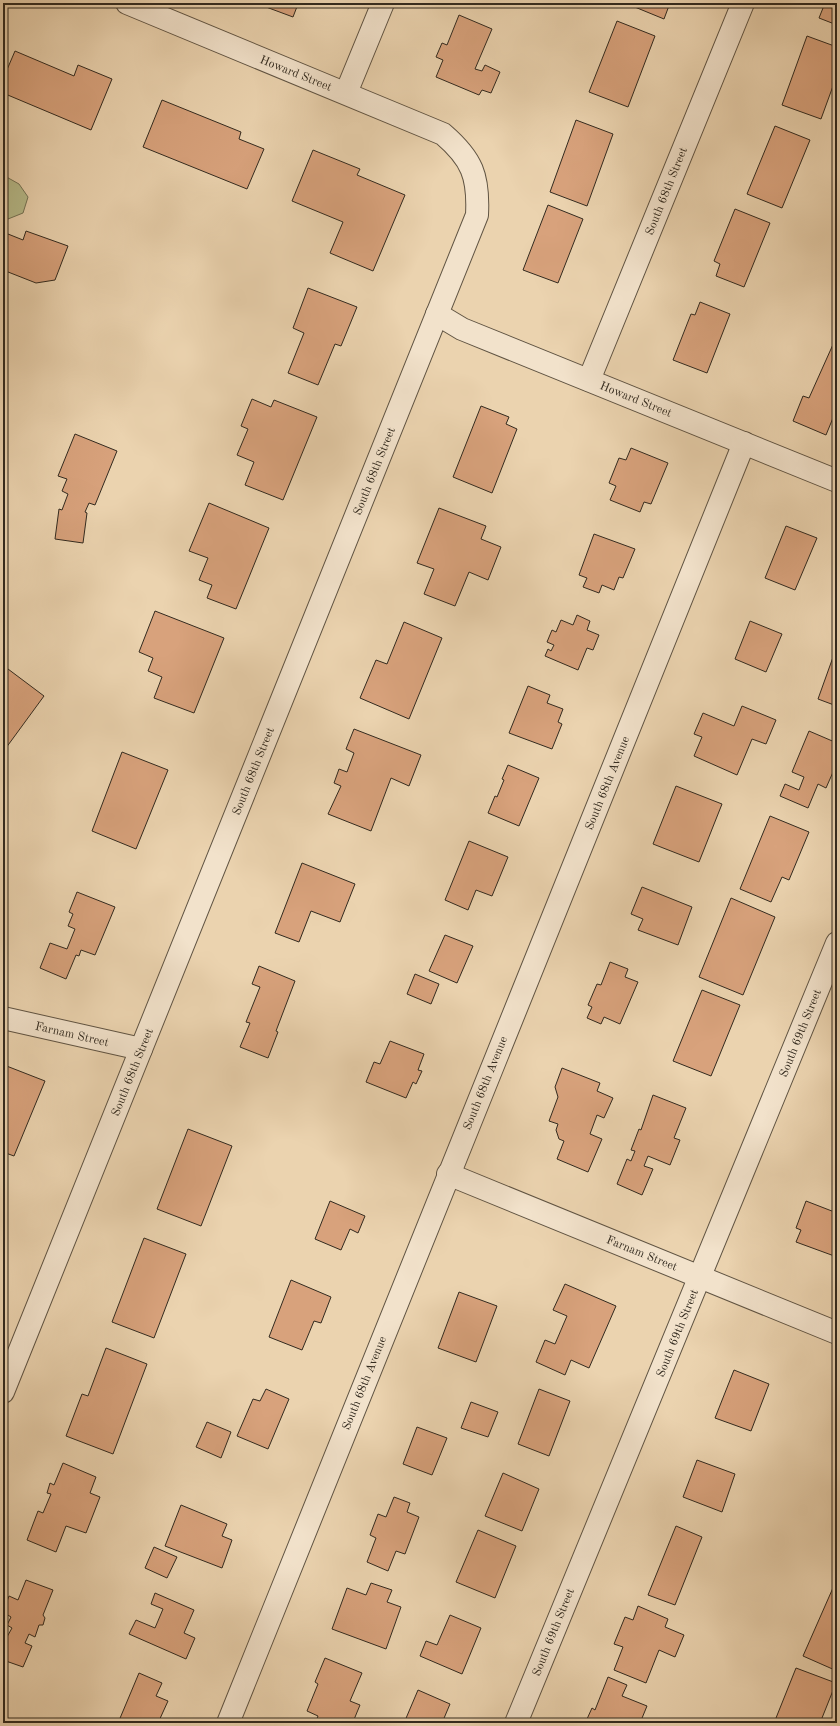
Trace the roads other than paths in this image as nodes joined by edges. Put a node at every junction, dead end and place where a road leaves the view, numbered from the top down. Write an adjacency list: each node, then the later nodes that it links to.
1 (127, 3): 4 (street, Howard Street)
2 (383, 3): 4 (street)
3 (742, 3): 7 (street, South 68th Street)
4 (346, 93): 5 (street, Howard Street)
5 (461, 149): 6 (street, South 68th Street)
6 (437, 314): 7 (street, Howard Street); 12 (street, South 68th Street)
7 (589, 380): 8 (street, Howard Street)
8 (744, 443): 9 (street, Howard Street); 13 (street, South 68th Avenue)
9 (837, 480)
10 (837, 943): 14 (street, South 69th Street)
11 (3, 1018): 12 (street, Farnam Street)
12 (141, 1049): 16 (street, South 68th Street)
13 (448, 1174): 14 (street, Farnam Street); 17 (street, South 68th Avenue)
14 (700, 1277): 15 (street, Farnam Street); 18 (street, South 69th Street)
15 (837, 1333)
16 (3, 1392)
17 (228, 1723)
18 (516, 1723)

